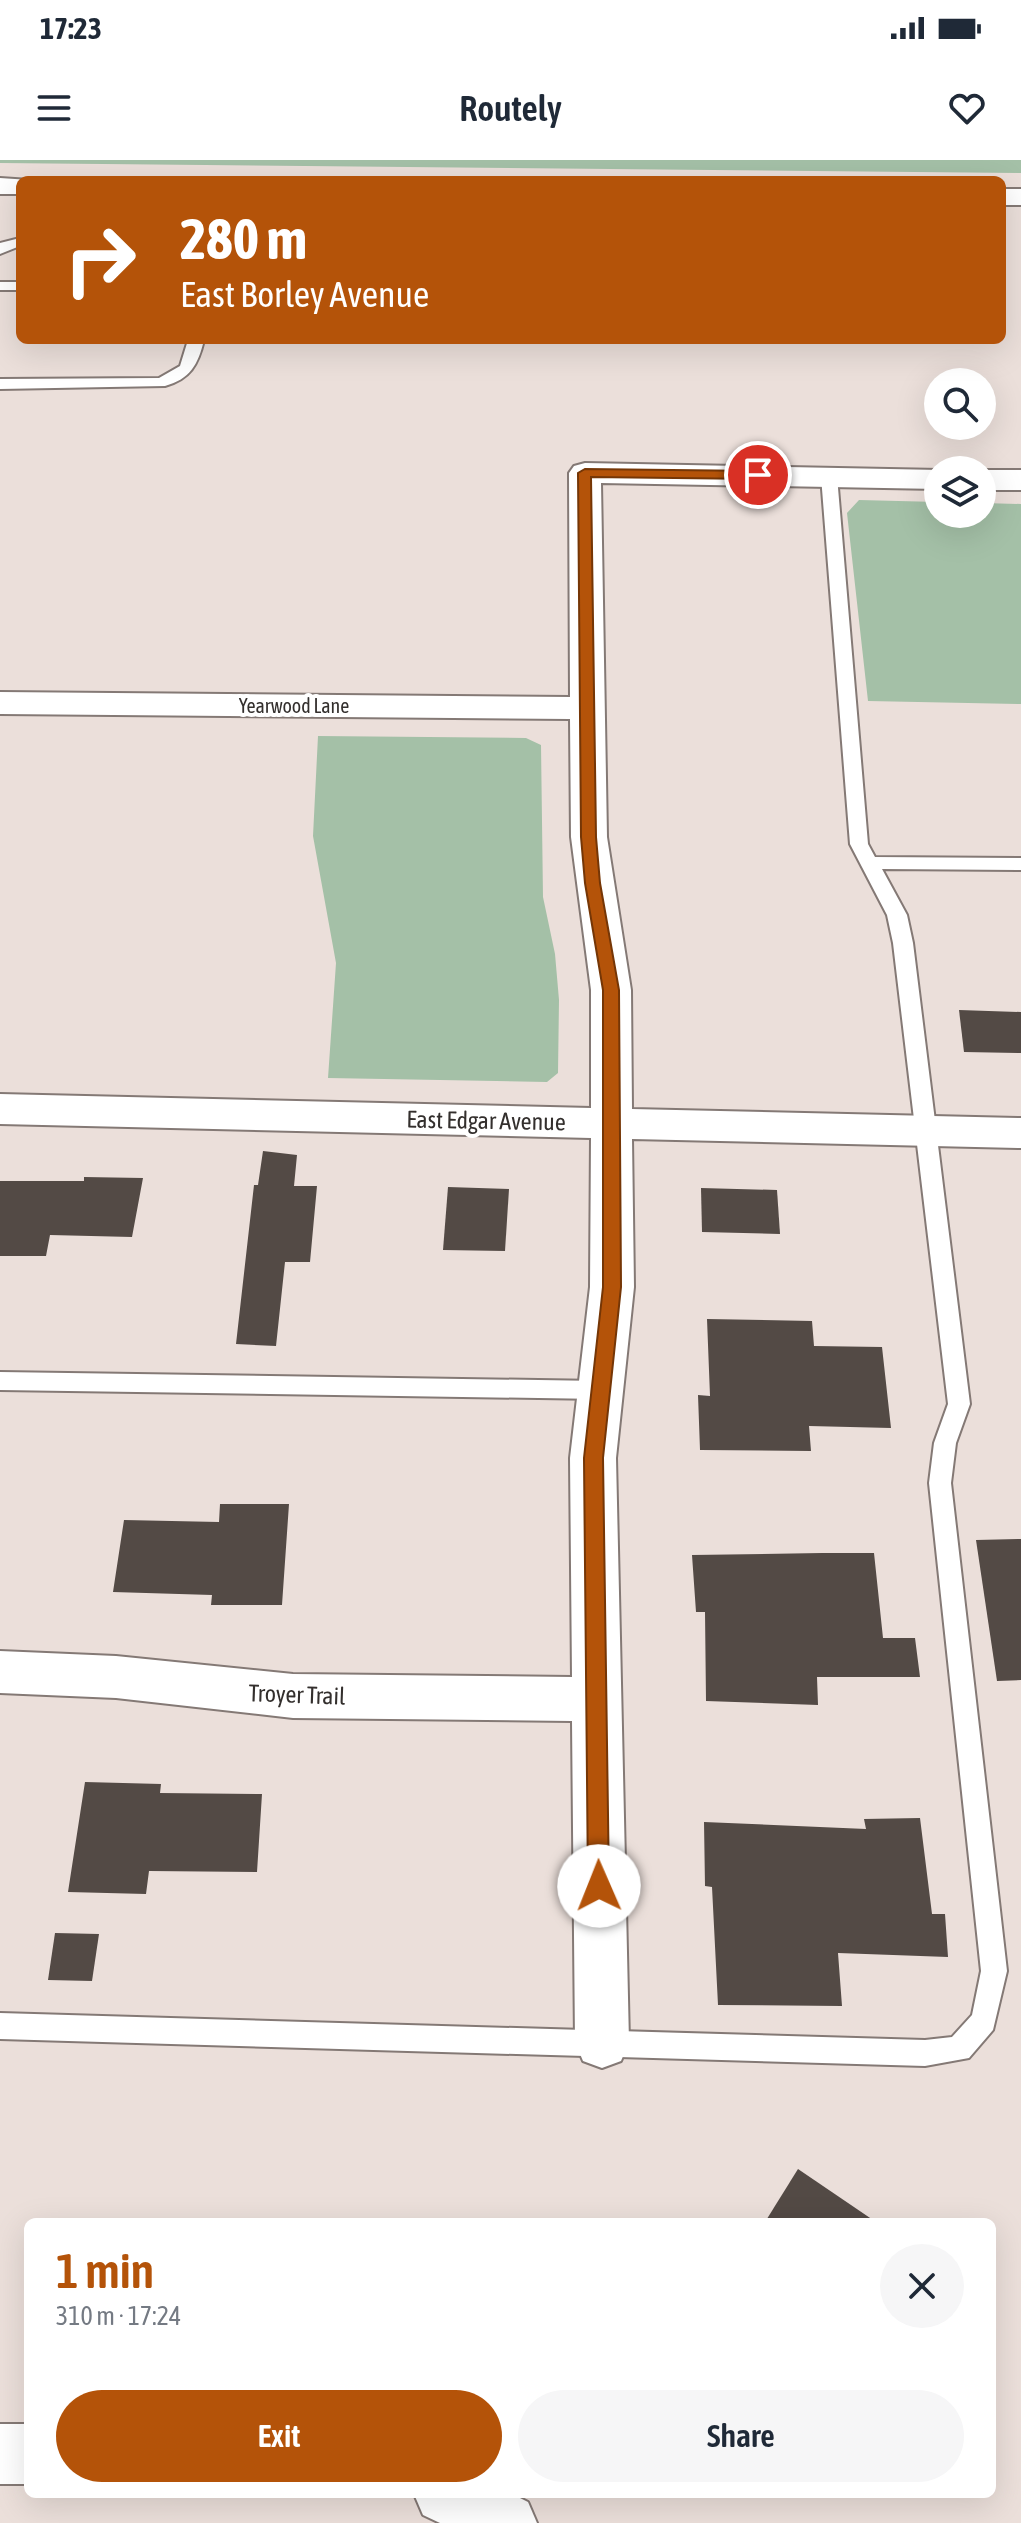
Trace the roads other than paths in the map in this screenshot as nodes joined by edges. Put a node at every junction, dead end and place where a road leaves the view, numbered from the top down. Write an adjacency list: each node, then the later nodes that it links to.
1 (195, 344): 2 (lane)
2 (0, 384)
3 (829, 476): 4 (street); 8 (street); 9 (lane)
4 (924, 479)
5 (996, 480): 6 (street)
6 (1021, 480)
7 (0, 703): 8 (street, Yearwood Lane)
8 (587, 708): 12 (street)
9 (868, 863): 10 (lane); 13 (lane)
10 (1021, 864)
11 (0, 1109): 12 (street, East Edgar Avenue)
12 (610, 1124): 13 (street, East Edgar Avenue); 16 (street)
13 (925, 1131): 14 (street, East Edgar Avenue); 20 (lane)
14 (1021, 1133)
15 (0, 1381): 16 (lane)
16 (600, 1390): 18 (street)
17 (0, 1672): 18 (street, Troyer Trail)
18 (594, 1699): 20 (street)
19 (0, 2026): 20 (lane)
20 (602, 2042)
21 (0, 2454): 22 (street)
22 (24, 2454)
23 (453, 2498): 24 (street)
24 (507, 2523)

